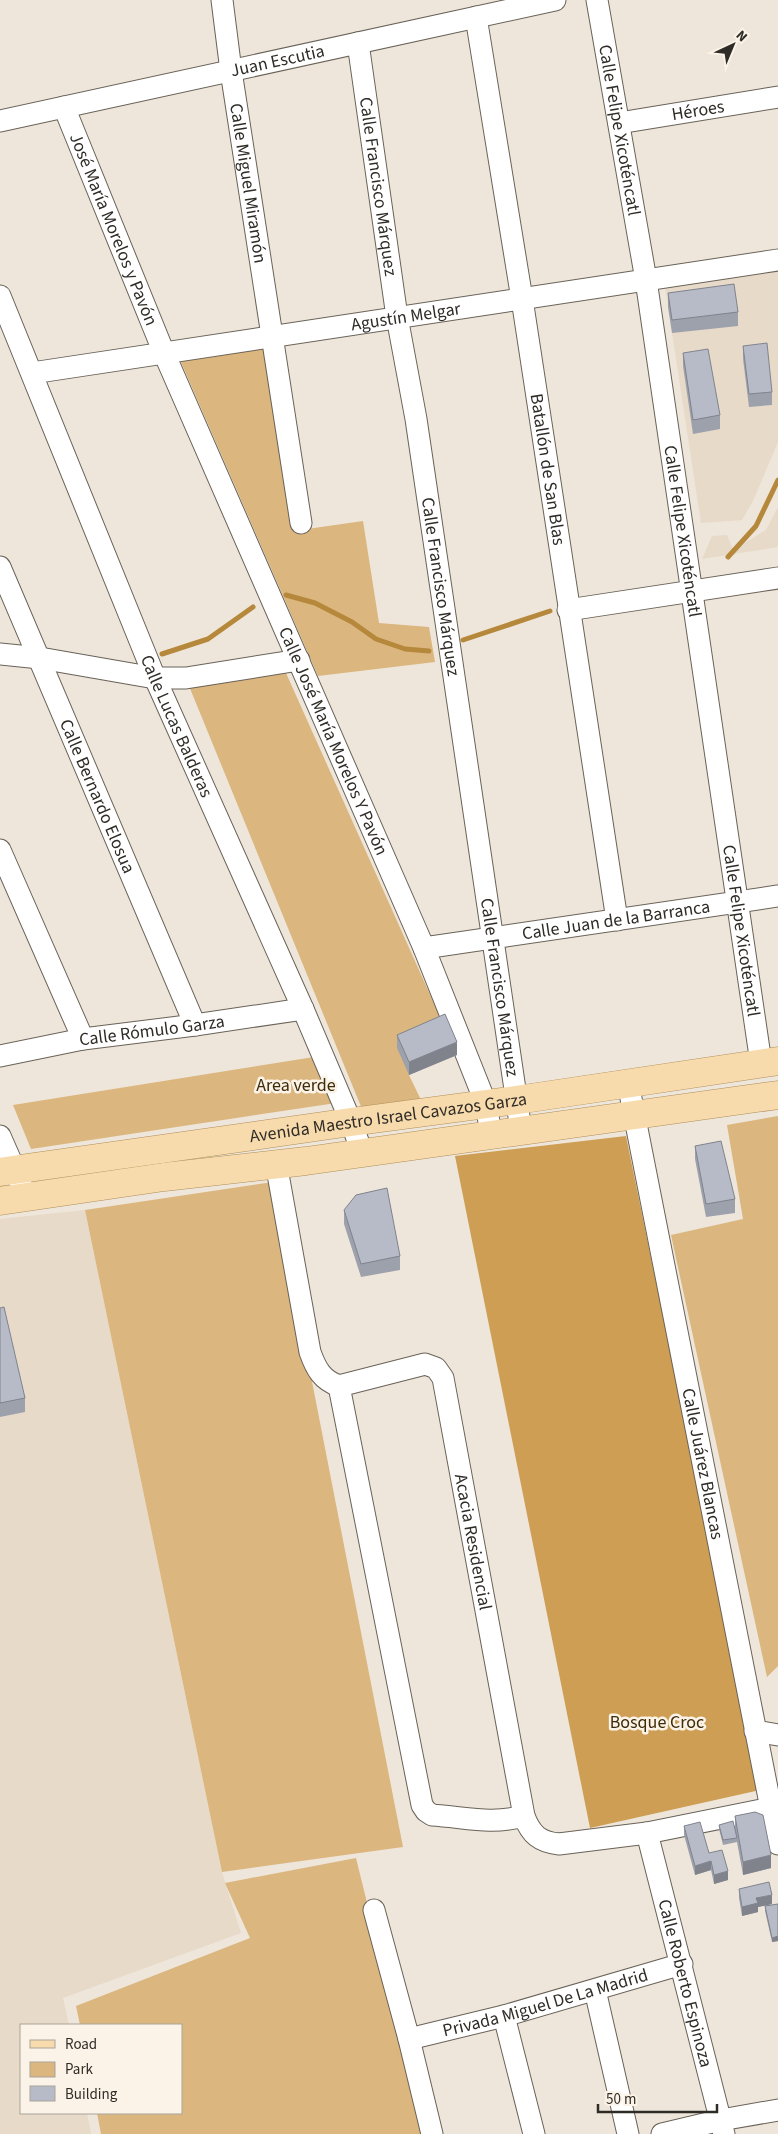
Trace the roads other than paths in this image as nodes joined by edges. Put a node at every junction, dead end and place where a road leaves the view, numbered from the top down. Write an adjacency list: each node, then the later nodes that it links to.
1 (222, 0): 6 (street, Calle Miguel Miramón)
2 (555, 0): 4 (street, Juan Escutia)
3 (597, 0): 10 (street, Calle Felipe Xicoténcatl)
4 (476, 17): 5 (street, Juan Escutia); 14 (street, Batallón de San Blas)
5 (358, 43): 6 (street, Juan Escutia); 15 (street, Calle Francisco Márquez)
6 (231, 71): 8 (street, Juan Escutia); 16 (street, Calle Miguel Miramón)
7 (778, 98): 10 (street, Héroes)
8 (64, 107): 9 (street, Juan Escutia); 17 (street, José María Morelos y Pavón)
9 (0, 121)
10 (618, 123): 12 (street, Calle Felipe Xicoténcatl)
11 (778, 260): 12 (street, Agustín Melgar)
12 (646, 280): 14 (street, Agustín Melgar); 22 (street, Calle Felipe Xicoténcatl)
13 (0, 296): 18 (street, Calle Lucas Balderas)
14 (522, 298): 15 (street, Agustín Melgar); 23 (street, Batallón de San Blas)
15 (398, 317): 16 (street, Agustín Melgar); 32 (street, Calle Francisco Márquez)
16 (271, 337): 17 (street, Agustín Melgar); 19 (street, Calle Miguel Miramón)
17 (164, 353): 18 (street, Agustín Melgar); 26 (street, Calle José María Morelos Y Pavón)
18 (32, 373): 27 (street, Calle Lucas Balderas)
19 (301, 524)
20 (0, 567): 25 (street, Calle Bernardo Elosua)
21 (778, 578): 22 (street)
22 (692, 590): 23 (street); 30 (street, Calle Felipe Xicoténcatl)
23 (568, 610): 31 (street, Batallón de San Blas)
24 (0, 654): 25 (street)
25 (40, 658): 27 (street); 35 (street, Calle Bernardo Elosua)
26 (299, 660): 27 (street); 33 (street, Calle José María Morelos Y Pavón)
27 (155, 678): 34 (street, Calle Lucas Balderas)
28 (0, 850): 36 (street)
29 (778, 896): 30 (street, Calle Juan de la Barranca)
30 (738, 903): 31 (street, Calle Juan de la Barranca); 38 (street, Calle Felipe Xicoténcatl)
31 (617, 920): 32 (street, Calle Juan de la Barranca)
32 (494, 937): 33 (street, Calle Juan de la Barranca); 41 (street, Calle Francisco Márquez)
33 (424, 948): 42 (street, Calle José María Morelos Y Pavón)
34 (303, 1009): 35 (street, Calle Rómulo Garza); 44 (street, Calle Lucas Balderas)
35 (195, 1025): 36 (street, Calle Rómulo Garza)
36 (83, 1039): 37 (street, Calle Rómulo Garza)
37 (0, 1056)
38 (770, 1062): 39 (main road, Avenida Maestro Israel Cavazos Garza)
39 (628, 1083): 41 (main road, Avenida Maestro Israel Cavazos Garza); 43 (street, Calle Juárez Blancas)
40 (778, 1095): 43 (main road, Avenida Maestro Israel Cavazos Garza)
41 (517, 1100): 42 (main road, Avenida Maestro Israel Cavazos Garza); 45 (street, Calle Francisco Márquez)
42 (486, 1104): 44 (main road, Avenida Maestro Israel Cavazos Garza); 46 (street, Calle José María Morelos Y Pavón)
43 (634, 1114): 45 (main road, Avenida Maestro Israel Cavazos Garza); 54 (street, Calle Juárez Blancas)
44 (351, 1122): 48 (street, Calle Lucas Balderas); 50 (main road, Avenida Maestro Israel Cavazos Garza)
45 (522, 1130): 46 (main road, Avenida Maestro Israel Cavazos Garza)
46 (491, 1134): 48 (main road, Avenida Maestro Israel Cavazos Garza)
47 (0, 1136): 50 (street)
48 (362, 1152): 49 (main road, Avenida Maestro Israel Cavazos Garza)
49 (276, 1163): 51 (main road, Avenida Maestro Israel Cavazos Garza); 53 (street)
50 (7, 1171): 51 (street)
51 (26, 1197): 52 (main road, Avenida Maestro Israel Cavazos Garza)
52 (0, 1201)
53 (340, 1386): 57 (street); 57 (street, Acacia Residencial)
54 (755, 1731): 55 (street); 56 (street, Calle Juárez Blancas)
55 (778, 1735)
56 (771, 1808): 58 (street); 59 (street, Calle Juárez Blancas)
57 (524, 1816): 58 (street)
58 (647, 1833): 61 (street, Calle Roberto Espinoza)
59 (778, 1844)
60 (374, 1910): 64 (street)
61 (682, 1964): 62 (street, Privada Miguel De La Madrid); 66 (street, Calle Roberto Espinoza)
62 (595, 1990): 63 (street, Privada Miguel De La Madrid); 69 (street)
63 (504, 2016): 64 (street, Privada Miguel De La Madrid); 68 (street)
64 (409, 2039): 67 (street)
65 (778, 2110): 66 (street)
66 (723, 2127): 70 (street)
67 (432, 2134)
68 (534, 2134)
69 (628, 2134)
70 (662, 2134)

